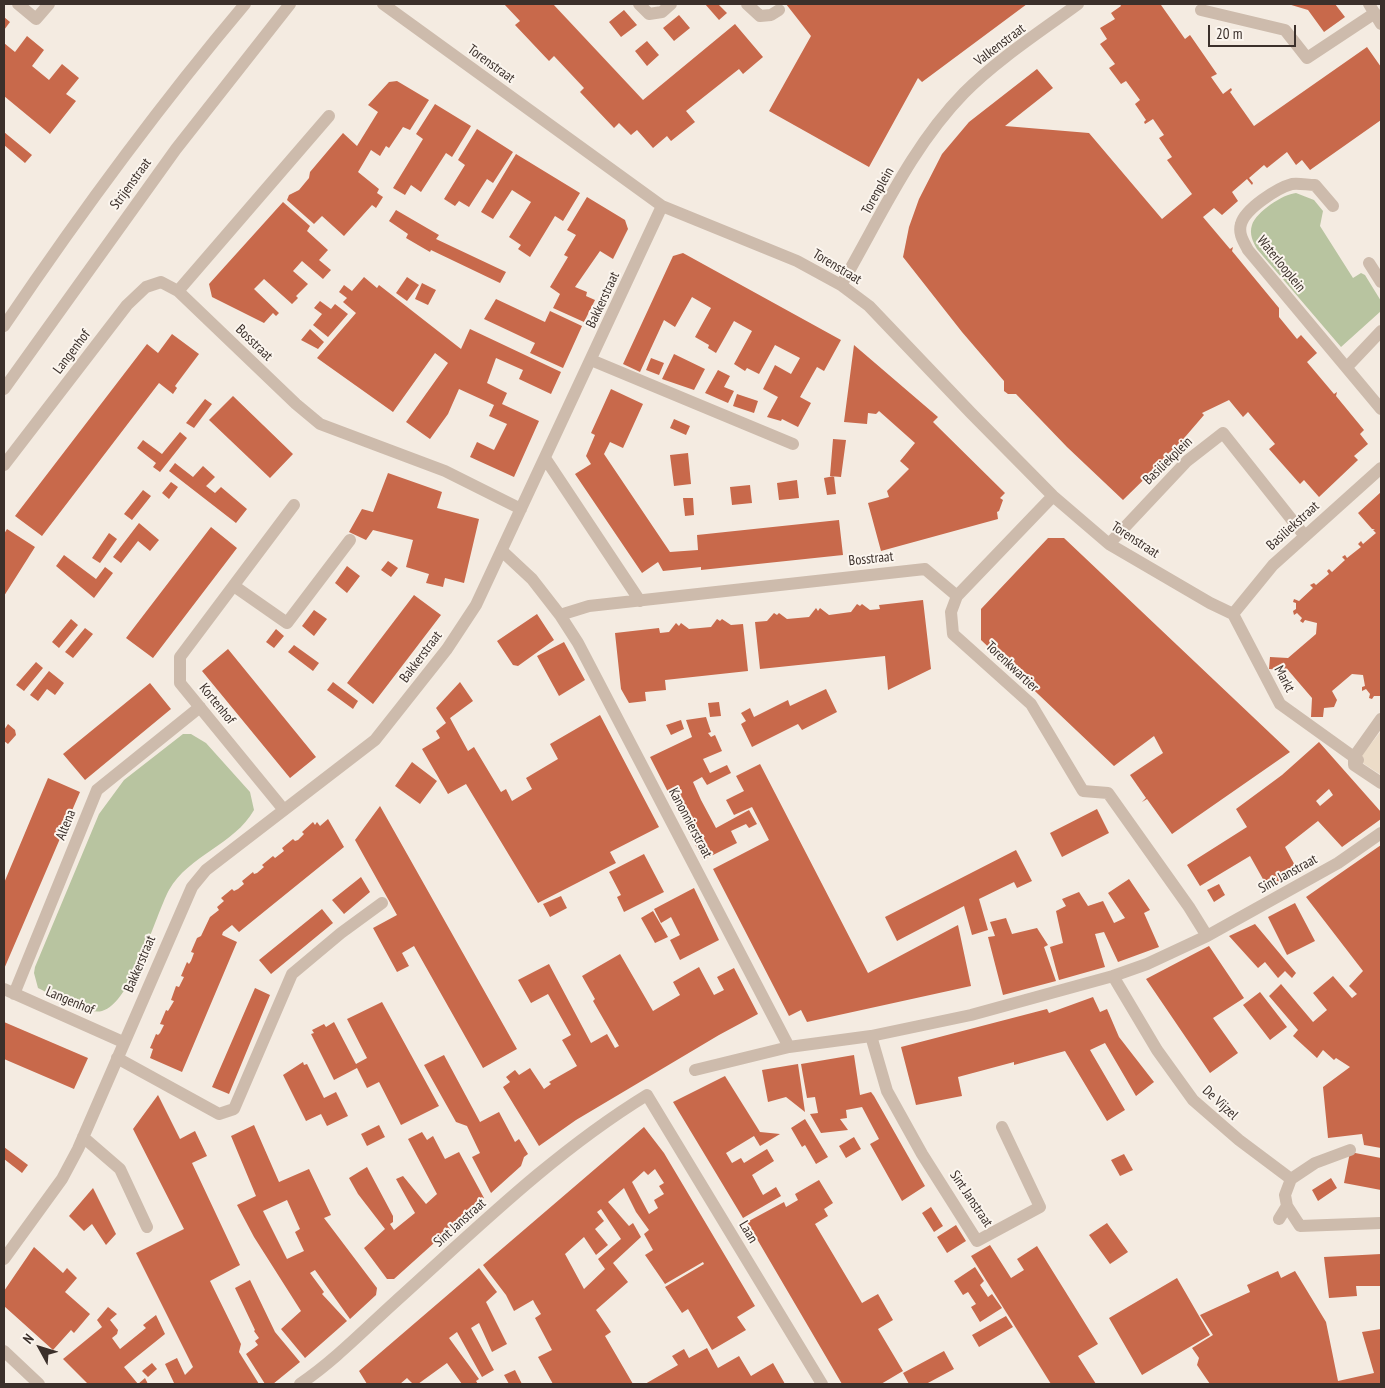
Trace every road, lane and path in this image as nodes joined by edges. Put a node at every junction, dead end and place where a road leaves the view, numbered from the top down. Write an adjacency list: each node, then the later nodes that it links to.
1 (18, 4): 2 (street)
2 (49, 4)
3 (245, 4): 21 (street, Strijenstraat)
4 (290, 4): 25 (street, Strijenstraat)
5 (383, 4): 15 (street, Torenstraat)
6 (639, 4): 7 (street)
7 (672, 4)
8 (747, 4): 10 (street)
9 (1078, 4): 13 (street, Valkenstraat)
10 (779, 10)
11 (1201, 10): 12 (street)
12 (1375, 14)
13 (945, 115): 19 (street, Torenplein)
14 (329, 116): 20 (street)
15 (662, 206): 19 (street, Torenstraat); 23 (street, Bakkerstraat)
16 (1333, 206): 24 (street, Waterlooplein)
17 (1369, 263): 18 (street)
18 (1381, 282)
19 (841, 284): 31 (street, Torenstraat)
20 (178, 291): 29 (street, Langenhof); 33 (street, Bosstraat)
21 (4, 326)
22 (1381, 331): 24 (street)
23 (591, 360): 27 (street); 28 (street, Bakkerstraat)
24 (1347, 367): 26 (street, Waterlooplein)
25 (4, 389)
26 (1381, 409)
27 (792, 444)
28 (545, 458): 33 (street, Bakkerstraat); 40 (street)
29 (4, 466)
30 (1381, 468): 34 (street, Basiliekstraat)
31 (1053, 496): 36 (street, Torenstraat); 39 (street)
32 (294, 506): 38 (street, Kortenhof)
33 (521, 509): 37 (street, Bakkerstraat)
34 (1304, 536): 36 (street, Basiliekplein); 41 (street, Basiliekstraat)
35 (350, 540): 38 (street)
36 (1109, 544): 41 (street, Torenstraat)
37 (502, 551): 42 (street); 47 (street, Bakkerstraat)
38 (234, 586): 43 (street, Kortenhof)
39 (957, 596): 40 (street, Bosstraat); 50 (street, Torenkwartier)
40 (640, 601): 42 (street, Bosstraat)
41 (1233, 614): 45 (street, Markt)
42 (560, 615): 55 (street, Kanonnierstraat)
43 (200, 707): 47 (street, Kortenhof); 52 (street, Altena)
44 (1381, 718): 45 (street)
45 (1356, 758): 46 (street, Markt)
46 (1381, 784)
47 (284, 810): 54 (street, Bakkerstraat)
48 (1381, 833): 50 (street, Sint Janstraat)
49 (382, 903): 56 (street)
50 (1207, 936): 51 (street, Sint Janstraat)
51 (1113, 976): 53 (street, Sint Janstraat); 62 (street, De Vijzel)
52 (9, 992): 54 (street, Langenhof)
53 (871, 1036): 55 (street, Sint Janstraat); 59 (street, Sint Janstraat)
54 (124, 1042): 56 (street, Bakkerstraat)
55 (789, 1047): 57 (street, Sint Janstraat)
56 (117, 1058): 60 (street, Bakkerstraat)
57 (695, 1070)
58 (647, 1095): 70 (street, Sint Janstraat); 71 (street, Laan)
59 (1002, 1127)
60 (83, 1137): 66 (street); 67 (street, Bakkerstraat)
61 (1350, 1150): 62 (street)
62 (1291, 1179): 63 (street)
63 (1287, 1206): 64 (street); 65 (street)
64 (1279, 1219)
65 (1381, 1223)
66 (147, 1227)
67 (4, 1259)
68 (4, 1351): 69 (street)
69 (38, 1384)
70 (300, 1384)
71 (822, 1384)

